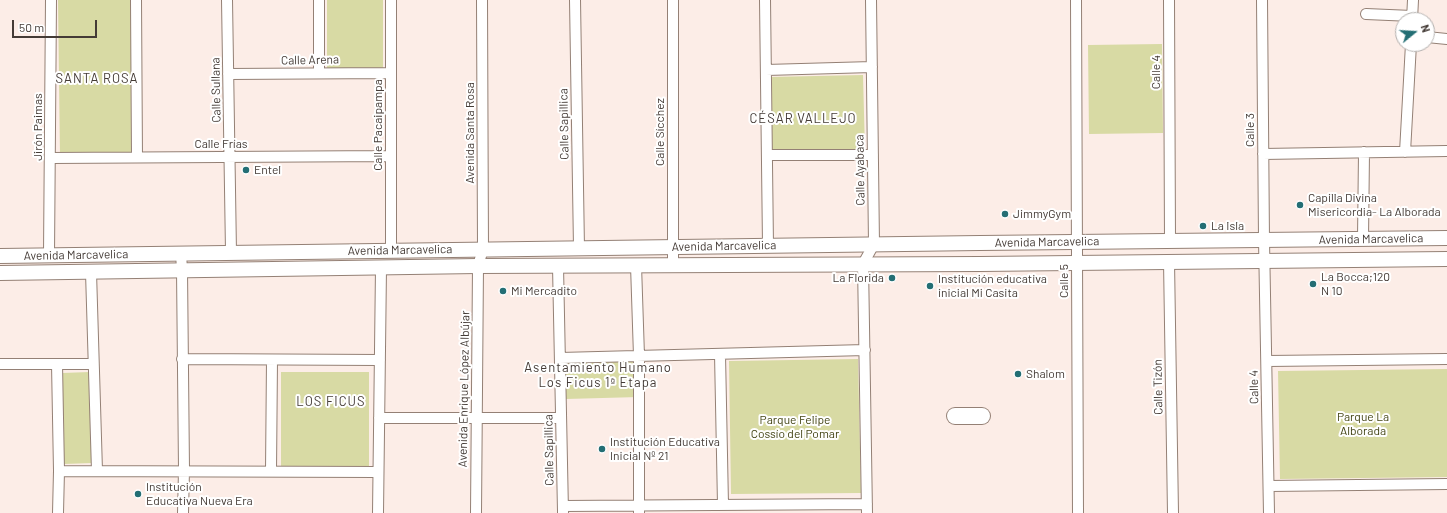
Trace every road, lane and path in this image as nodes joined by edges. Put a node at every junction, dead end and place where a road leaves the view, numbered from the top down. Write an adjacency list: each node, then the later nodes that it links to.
1 (51, 0): 35 (street, Jirón Paimas)
2 (136, 0): 33 (street)
3 (228, 0): 25 (street, Calle Sullana)
4 (319, 0): 23 (street)
5 (391, 0): 24 (street, Calle Pacaipampa)
6 (482, 0): 45 (street, Avenida Santa Rosa)
7 (574, 0): 44 (street, Calle Sapillica)
8 (673, 0): 43 (street, Calle Sícchez)
9 (765, 0): 22 (street)
10 (871, 0): 21 (street, Calle Ayabaca)
11 (1076, 0): 40 (street, Calle 5)
12 (1169, 0): 39 (street, Calle 4)
13 (1262, 0): 29 (street, Calle 3)
14 (1413, 0): 15 (street)
15 (1412, 12)
16 (1366, 14): 17 (street)
17 (1395, 17)
18 (1435, 38): 19 (street)
19 (1447, 39)
20 (1411, 52): 28 (street)
21 (872, 67): 22 (street); 31 (street, Calle Ayabaca)
22 (766, 70): 30 (street)
23 (319, 73): 24 (street, Calle Arena); 25 (street, Calle Arena)
24 (391, 73): 32 (street, Calle Pacaipampa)
25 (228, 74): 34 (street, Calle Sullana)
26 (1447, 151): 28 (street)
27 (1364, 152): 28 (street); 29 (street); 37 (street)
28 (1405, 152)
29 (1263, 154): 38 (street, Calle 3)
30 (767, 155): 31 (street); 42 (street)
31 (873, 155): 41 (street, Calle Ayabaca)
32 (391, 156): 34 (street, Calle Frías); 46 (street, Calle Pacaipampa)
33 (137, 157): 34 (street, Calle Frías); 35 (street, Calle Frías)
34 (229, 157): 47 (street, Calle Sullana)
35 (51, 158): 49 (street, Jirón Paimas)
36 (1443, 238): 37 (street, Avenida Marcavelica); 51 (street)
37 (1363, 239): 38 (street, Avenida Marcavelica)
38 (1264, 240): 39 (street, Avenida Marcavelica); 52 (street, Calle 3)
39 (1170, 241): 40 (street, Avenida Marcavelica)
40 (1077, 242): 41 (street, Avenida Marcavelica); 54 (street, Calle 5)
41 (874, 244): 42 (street, Avenida Marcavelica); 55 (street)
42 (768, 245): 43 (street, Avenida Marcavelica)
43 (673, 247): 44 (street, Avenida Marcavelica); 57 (street, Calle Sícchez)
44 (579, 248): 45 (street, Avenida Marcavelica)
45 (483, 249): 46 (street, Avenida Marcavelica); 58 (street, Avenida Santa Rosa)
46 (391, 250): 47 (street, Avenida Marcavelica)
47 (231, 252): 48 (street, Avenida Marcavelica)
48 (181, 253): 49 (street, Avenida Marcavelica); 61 (street)
49 (49, 255): 50 (street, Avenida Marcavelica)
50 (0, 256)
51 (1443, 259): 52 (street, Avenida Marcavelica)
52 (1265, 260): 53 (street, Avenida Marcavelica); 72 (street, Calle 4)
53 (1169, 261): 54 (street, Avenida Marcavelica); 97 (street, Calle Tizón)
54 (1076, 262): 55 (street, Avenida Marcavelica); 96 (street, Calle 5)
55 (863, 264): 57 (street, Avenida Marcavelica); 64 (street)
56 (636, 265): 57 (street, Avenida Marcavelica); 59 (street, Avenida Marcavelica); 66 (street)
57 (673, 265)
58 (478, 266): 59 (street, Avenida Marcavelica); 60 (street, Avenida Marcavelica); 79 (street, Avenida Enrique López Albújar)
59 (558, 266): 67 (street, Calle Sapillica)
60 (381, 268): 61 (street, Avenida Marcavelica); 71 (street)
61 (182, 270): 62 (street, Avenida Marcavelica); 68 (street)
62 (91, 272): 63 (street, Avenida Marcavelica); 75 (street)
63 (0, 273)
64 (866, 350): 65 (street); 89 (street)
65 (720, 354): 66 (street); 88 (street)
66 (639, 356): 67 (street); 91 (street)
67 (560, 358): 80 (street, Calle Sapillica)
68 (182, 359): 70 (street); 83 (street)
69 (1447, 359): 72 (street)
70 (272, 360): 71 (street); 84 (street)
71 (380, 360): 78 (street)
72 (1267, 360): 87 (street, Calle 4)
73 (0, 364): 74 (street)
74 (57, 364): 75 (street); 81 (street)
75 (93, 364): 82 (street)
76 (955, 416): 77 (main road)
77 (982, 416)
78 (379, 418): 79 (street); 85 (street)
79 (476, 418): 80 (street); 95 (street, Avenida Enrique López Albújar)
80 (561, 418): 90 (street, Calle Sapillica)
81 (59, 470): 82 (street); 92 (street)
82 (97, 470): 83 (street)
83 (184, 470): 84 (street); 93 (street)
84 (271, 471): 85 (street)
85 (378, 472): 94 (street)
86 (1447, 484): 87 (street)
87 (1269, 486): 98 (street, Calle 4)
88 (723, 505): 89 (street); 91 (street)
89 (867, 509)
90 (563, 510): 91 (street)
91 (638, 510)
92 (58, 513)
93 (183, 513)
94 (378, 513)
95 (476, 513)
96 (1078, 513)
97 (1174, 513)
98 (1269, 513)

